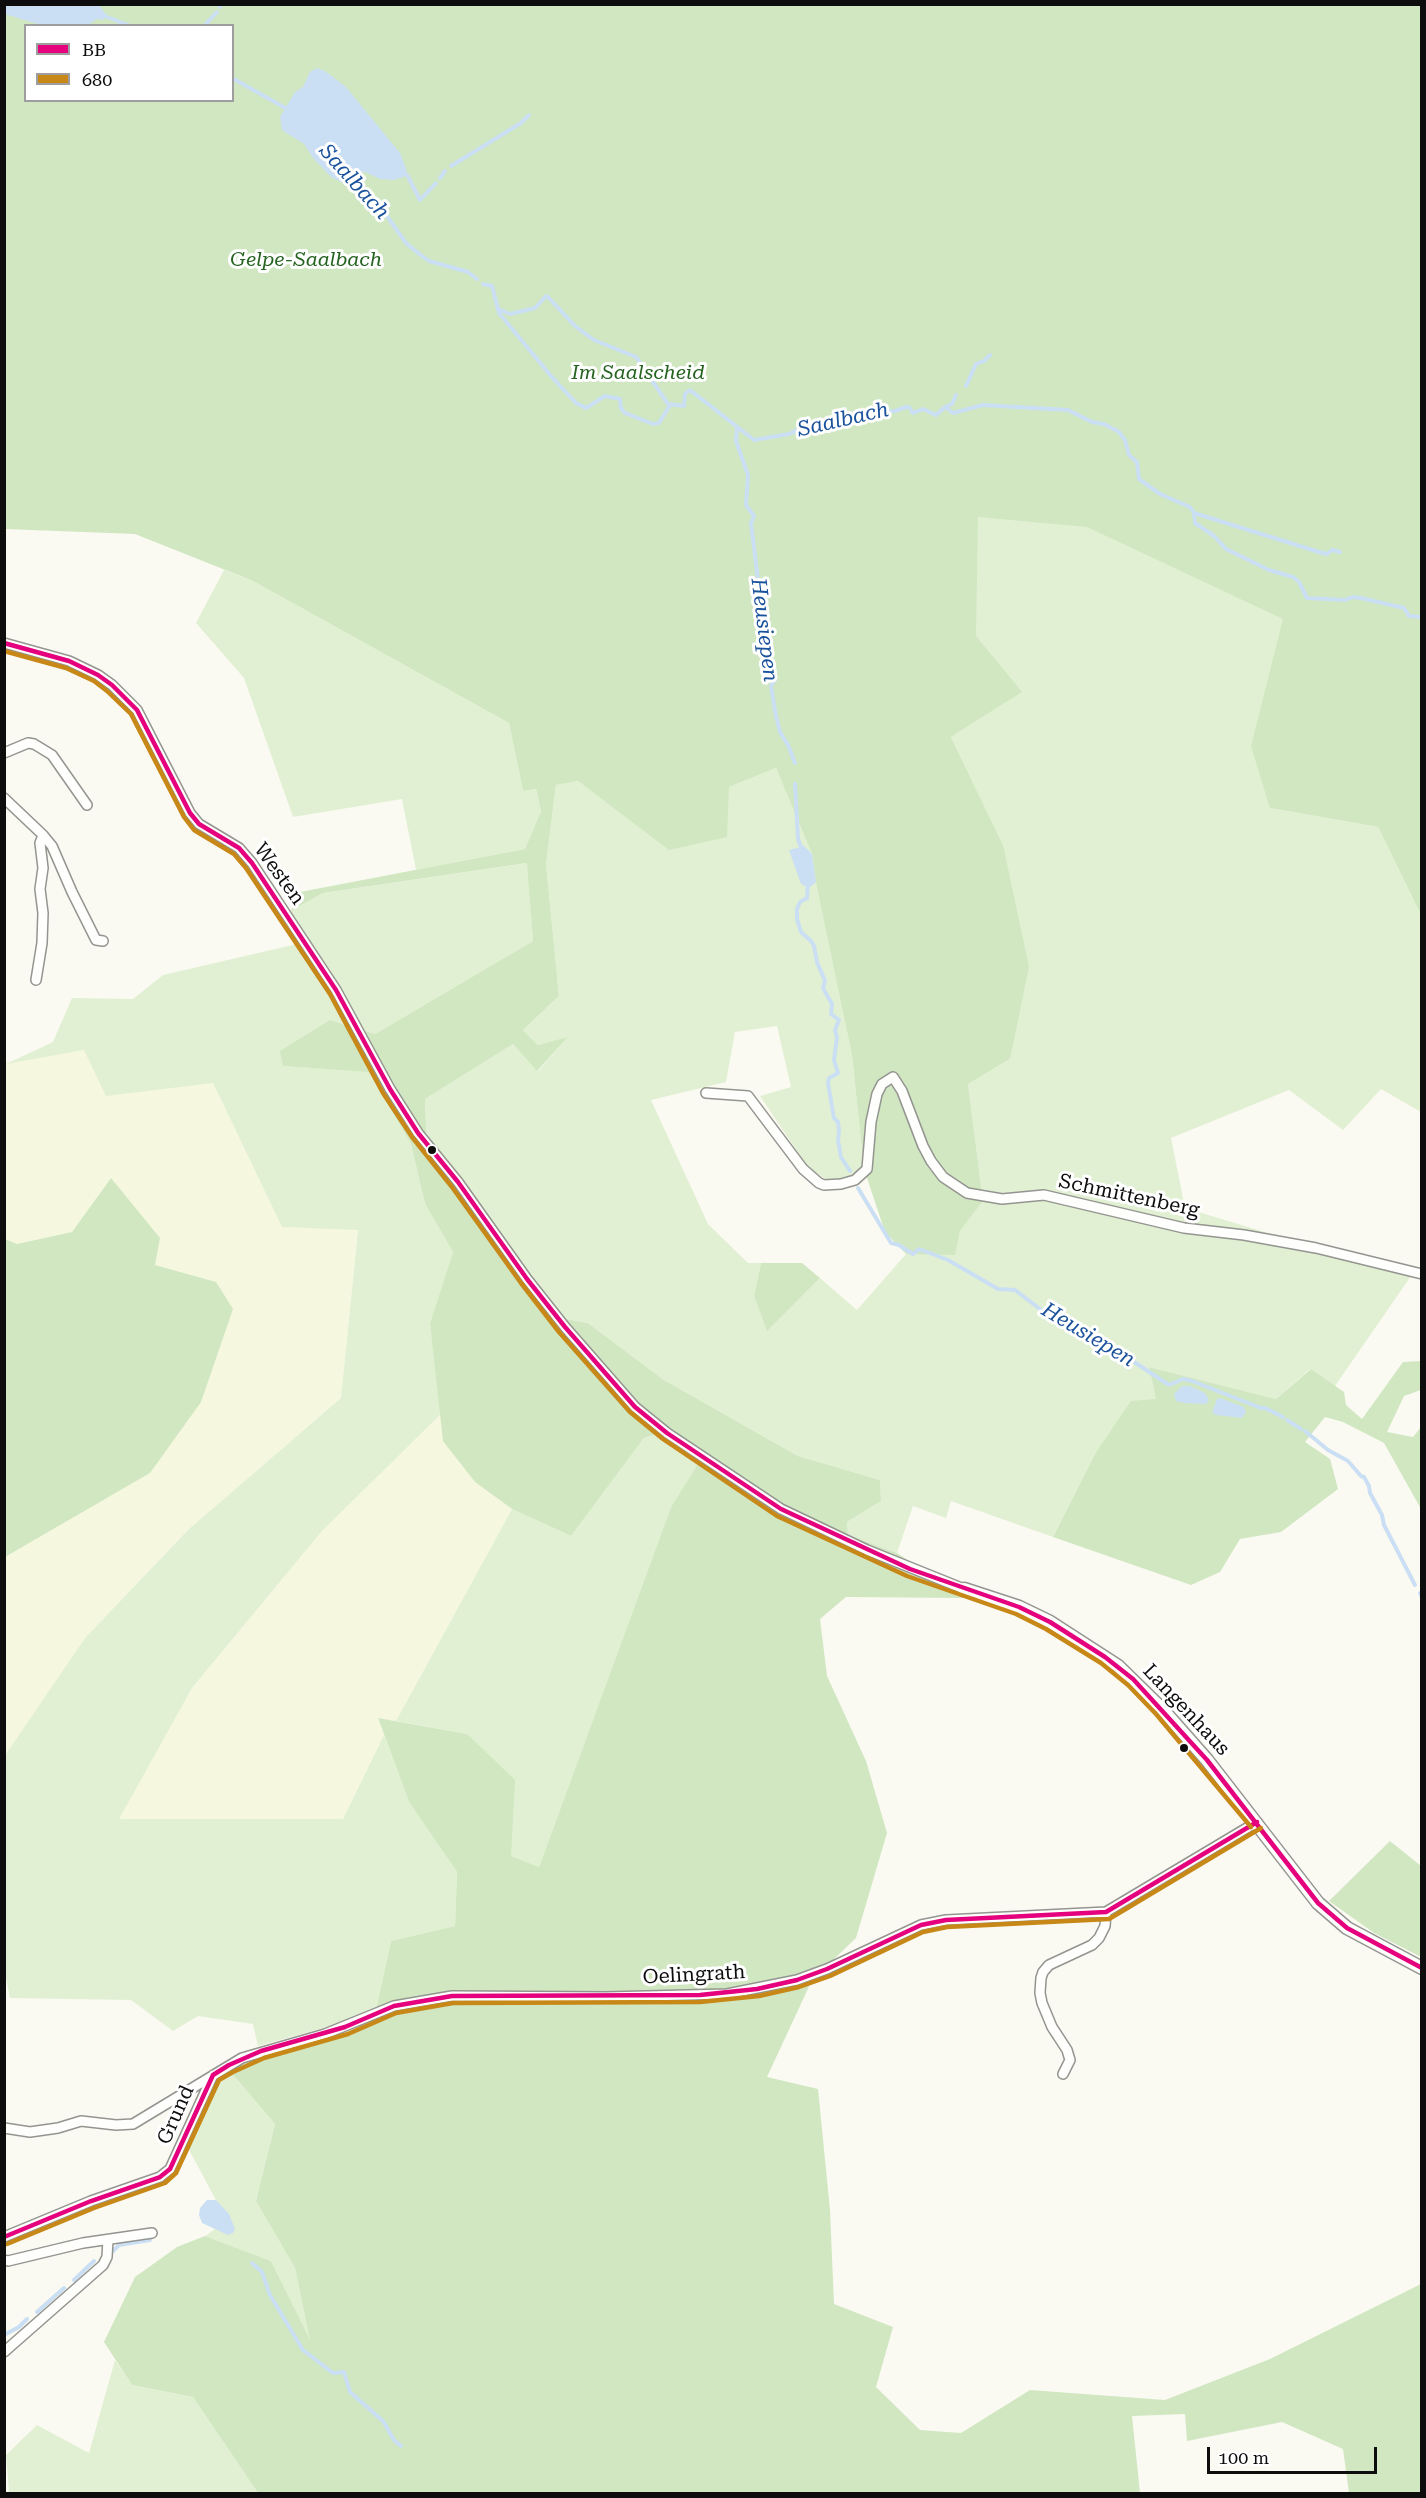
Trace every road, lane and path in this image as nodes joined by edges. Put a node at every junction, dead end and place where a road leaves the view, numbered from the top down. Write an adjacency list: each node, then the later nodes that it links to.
1 (4, 643): 10 (street, Westen)
2 (4, 753): 4 (street)
3 (4, 798): 5 (street)
4 (87, 805)
5 (43, 836): 6 (street); 7 (street)
6 (103, 941)
7 (36, 980)
8 (706, 1093): 9 (street, Schmittenberg)
9 (1422, 1274)
10 (867, 1550): 11 (street, Langenhaus)
11 (964, 1588): 12 (street, Langenhaus)
12 (1257, 1822): 13 (street, Oelingrath); 14 (street, Langenhaus)
13 (1107, 1912): 15 (street, Oelingrath); 16 (street)
14 (1422, 1968)
15 (415, 2002): 17 (street, Grund)
16 (1063, 2074)
17 (213, 2075): 18 (street); 20 (street, Grund)
18 (4, 2128)
19 (152, 2233): 21 (street)
20 (4, 2237)
21 (108, 2240): 22 (street); 23 (street)
22 (4, 2260)
23 (4, 2352)

